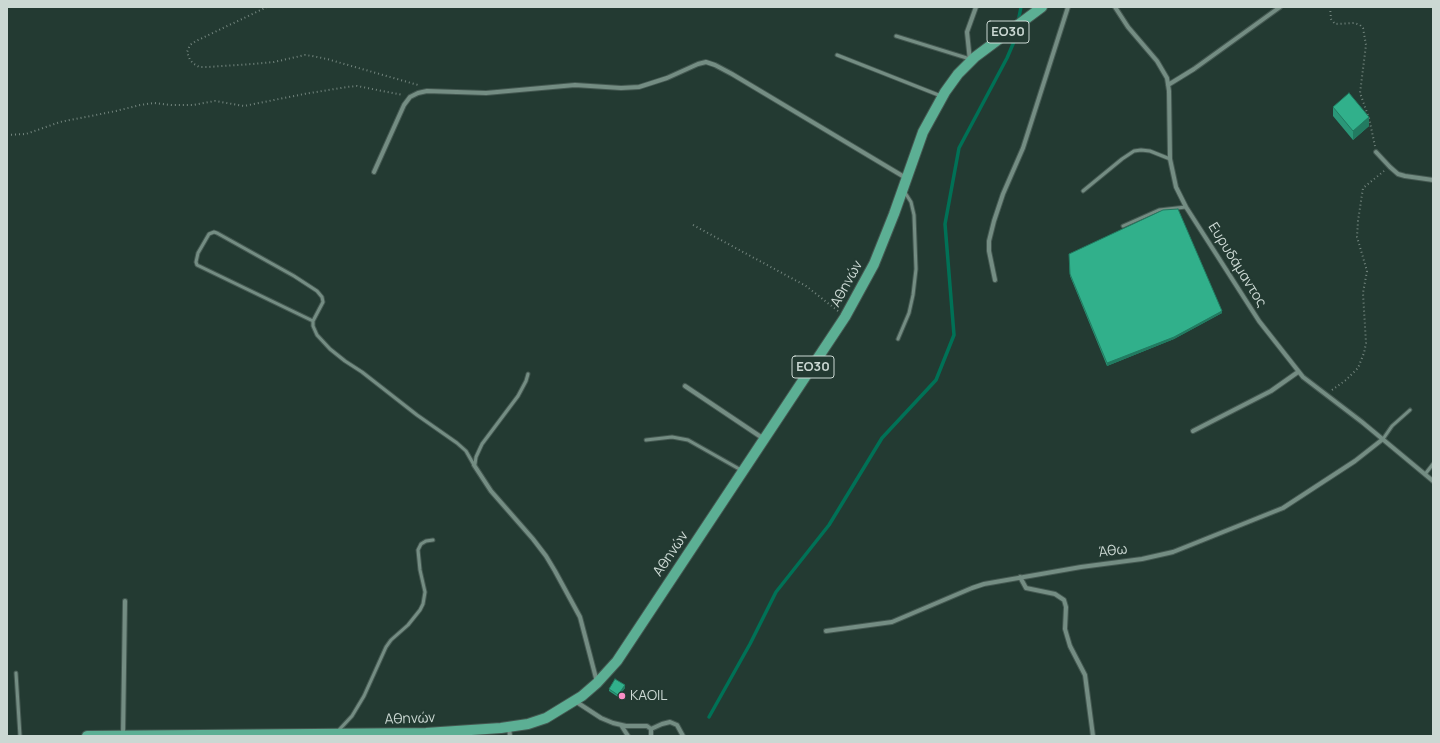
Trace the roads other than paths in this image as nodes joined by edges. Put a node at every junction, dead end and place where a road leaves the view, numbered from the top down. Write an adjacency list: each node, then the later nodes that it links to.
1 (976, 7): 8 (street)
2 (1042, 7): 8 (main road, Αθηνών / ΕΟ30)
3 (1068, 7): 20 (street)
4 (1114, 7): 9 (street, Ευρυδάμαντος)
5 (1280, 7): 9 (street)
6 (896, 36): 8 (lane)
7 (837, 56): 10 (lane)
8 (971, 59): 10 (main road, Αθηνών / ΕΟ30)
9 (1168, 85): 12 (street, Ευρυδάμαντος)
10 (943, 96): 14 (main road, Αθηνών / ΕΟ30)
11 (1376, 152): 15 (street)
12 (1170, 158): 17 (lane); 18 (street, Ευρυδάμαντος)
13 (374, 172): 14 (street)
14 (907, 178): 16 (main road, Αθηνών / ΕΟ30)
15 (1433, 180)
16 (903, 190): 22 (lane); 28 (main road, Αθηνών / ΕΟ30)
17 (1083, 192)
18 (1186, 206): 19 (lane); 23 (street, Ευρυδάμαντος)
19 (1123, 226)
20 (995, 280)
21 (313, 321): 21 (lane); 32 (lane)
22 (898, 339)
23 (1298, 372): 27 (street); 29 (street, Ευρυδάμαντος)
24 (528, 374): 32 (lane)
25 (685, 386): 28 (street)
26 (1410, 410): 29 (lane)
27 (1193, 431)
28 (764, 439): 33 (main road, Αθηνών / ΕΟ30)
29 (1383, 439): 34 (street, Ευρυδάμαντος); 37 (street, Άθω)
30 (646, 440): 33 (lane)
31 (1433, 464): 34 (lane)
32 (474, 465): 41 (street)
33 (743, 471): 41 (main road, Αθηνών / ΕΟ30)
34 (1426, 473): 35 (street, Ευρυδάμαντος)
35 (1433, 481)
36 (433, 540): 48 (lane)
37 (1020, 577): 39 (street, Άθω); 54 (street)
38 (125, 602): 46 (street)
39 (826, 631)
40 (16, 673): 49 (lane)
41 (597, 683): 42 (main road, Αθηνών / ΕΟ30)
42 (574, 701): 43 (street); 45 (main road, Αθηνών / ΕΟ30)
43 (621, 725): 44 (street); 51 (street)
44 (651, 730): 52 (street); 53 (street)
45 (505, 732): 48 (main road, Αθηνών / ΕΟ30)
46 (123, 735): 47 (main road, Αθηνών / ΕΟ30); 50 (main road, Αθηνών / ΕΟ30)
47 (167, 735): 48 (main road, Αθηνών / ΕΟ30)
48 (335, 735)
49 (20, 736)
50 (87, 736)
51 (628, 736)
52 (651, 736)
53 (683, 736)
54 (1092, 736)

